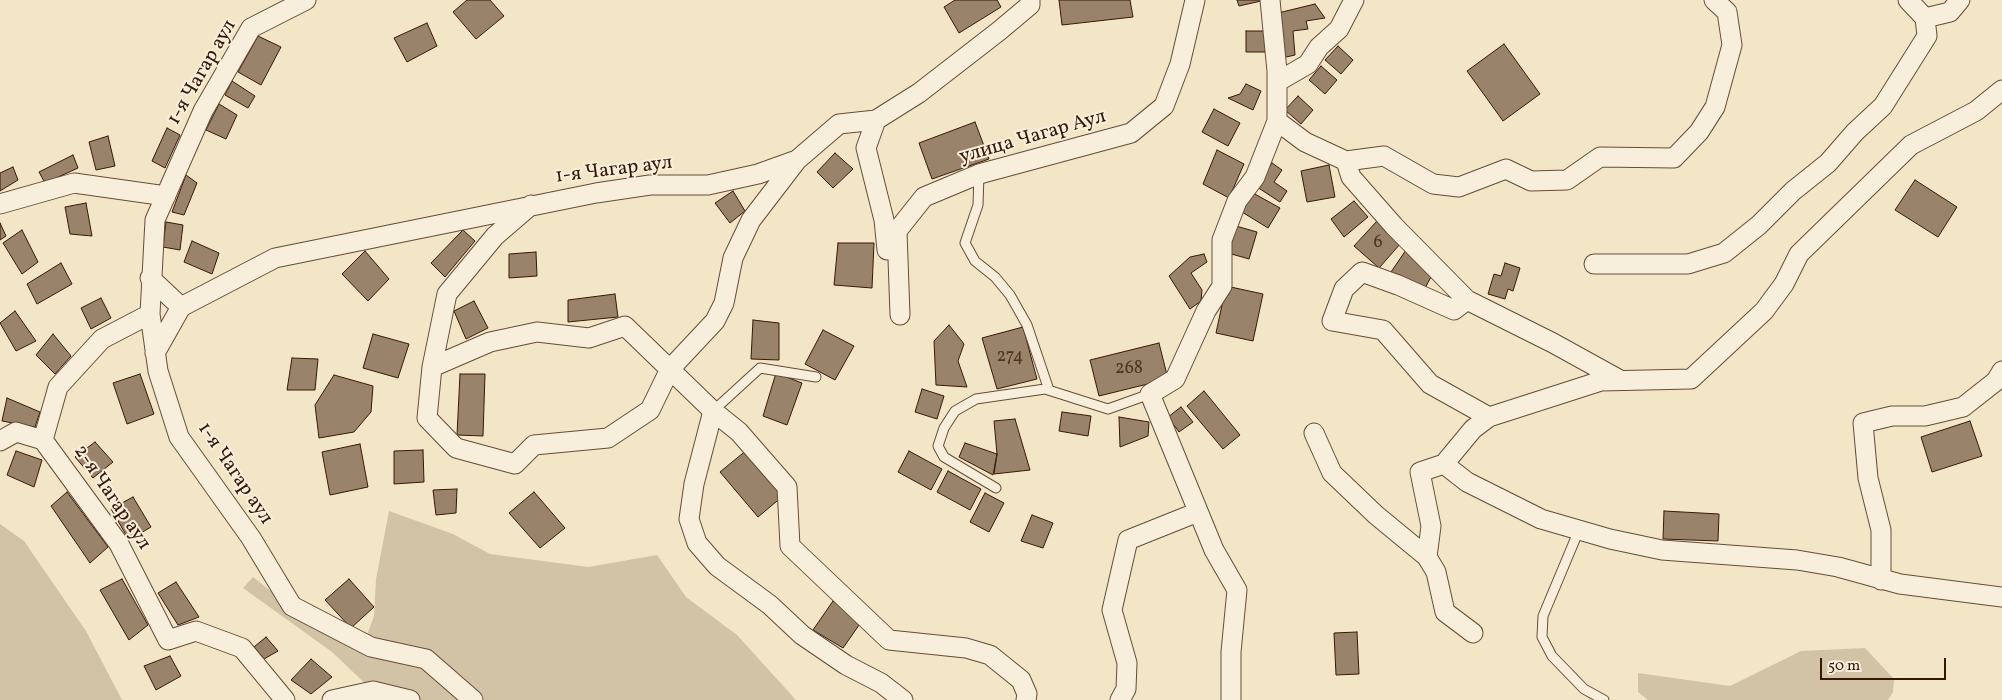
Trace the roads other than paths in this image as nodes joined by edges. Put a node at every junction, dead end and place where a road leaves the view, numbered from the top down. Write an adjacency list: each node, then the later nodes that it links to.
1 (306, 0): 17 (street, 1-я Чагар аул)
2 (1030, 0): 12 (street)
3 (1195, 0): 16 (street, улица Чагар Аул)
4 (1270, 0): 10 (street)
5 (1354, 0): 10 (street)
6 (1714, 0): 15 (street)
7 (1908, 0): 9 (street)
8 (1960, 0): 9 (street)
9 (1925, 18): 20 (street)
10 (1277, 82): 13 (street)
11 (2002, 90): 30 (street)
12 (876, 120): 14 (street); 16 (street, улица Чагар Аул)
13 (1277, 122): 15 (street); 32 (street)
14 (797, 160): 19 (street, 1-я Чагар аул); 27 (street)
15 (1346, 161): 22 (street)
16 (979, 174): 31 (lane)
17 (166, 196): 18 (street); 21 (street, 1-я Чагар аул)
18 (0, 204)
19 (531, 205): 23 (street, 1-я Чагар аул); 26 (street)
20 (1594, 264)
21 (150, 278): 23 (street); 24 (street, 1-я Чагар аул)
22 (1467, 300): 30 (street); 34 (street)
23 (181, 307): 25 (street)
24 (150, 314): 25 (street, 1-я Чагар аул); 36 (street)
25 (155, 353): 49 (street, 1-я Чагар аул)
26 (432, 367): 27 (street); 27 (street)
27 (670, 369): 33 (street)
28 (2002, 371): 43 (street)
29 (816, 377): 33 (lane)
30 (1621, 381): 34 (street)
31 (1050, 390): 32 (lane); 39 (lane)
32 (1150, 394): 40 (street)
33 (713, 411): 50 (street); 51 (street)
34 (1489, 417): 38 (street)
35 (1314, 433): 42 (street)
36 (43, 440): 37 (street); 46 (street, 2-я Чагар аул)
37 (0, 441)
38 (1444, 464): 41 (street); 42 (street)
39 (996, 488)
40 (1198, 512): 52 (street); 53 (street)
41 (1579, 530): 43 (street); 54 (lane)
42 (1427, 556): 45 (street)
43 (1881, 580): 44 (street)
44 (2002, 597)
45 (1473, 634)
46 (285, 700)
47 (332, 700): 48 (street)
48 (410, 700)
49 (473, 700)
50 (903, 700)
51 (1026, 700)
52 (1120, 700)
53 (1231, 700)
54 (1604, 700)

